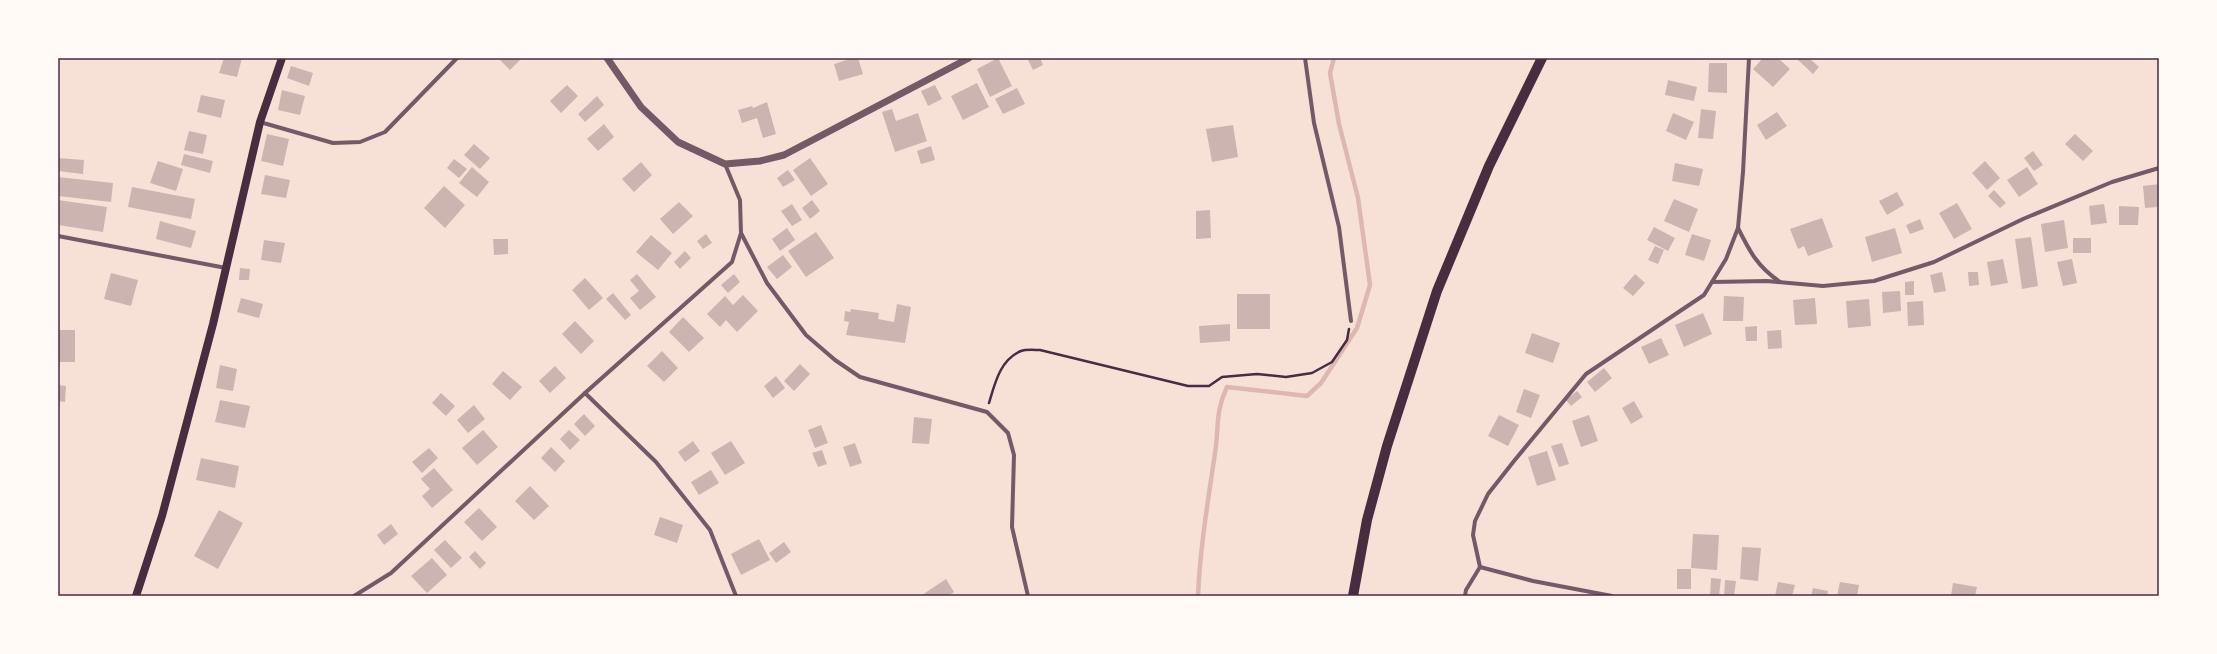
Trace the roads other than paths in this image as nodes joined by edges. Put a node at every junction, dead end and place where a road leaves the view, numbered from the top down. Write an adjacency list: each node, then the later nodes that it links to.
1 (282, 58): 8 (main road)
2 (457, 58): 8 (street)
3 (607, 58): 9 (street)
4 (969, 58): 9 (street)
5 (1305, 58): 17 (street)
6 (1542, 58): 24 (main road)
7 (1749, 58): 11 (street)
8 (260, 122): 14 (main road)
9 (725, 164): 12 (street)
10 (2159, 168): 16 (street)
11 (1738, 228): 15 (street); 16 (street)
12 (741, 233): 18 (street); 23 (street)
13 (58, 236): 14 (street)
14 (226, 268): 20 (main road)
15 (1712, 282): 16 (street); 19 (street)
16 (1781, 282)
17 (1351, 321)
18 (585, 393): 21 (street); 22 (street)
19 (1480, 567): 25 (street); 26 (street)
20 (136, 596)
21 (354, 596)
22 (736, 596)
23 (1028, 596)
24 (1353, 596)
25 (1465, 596)
26 (1612, 596)

